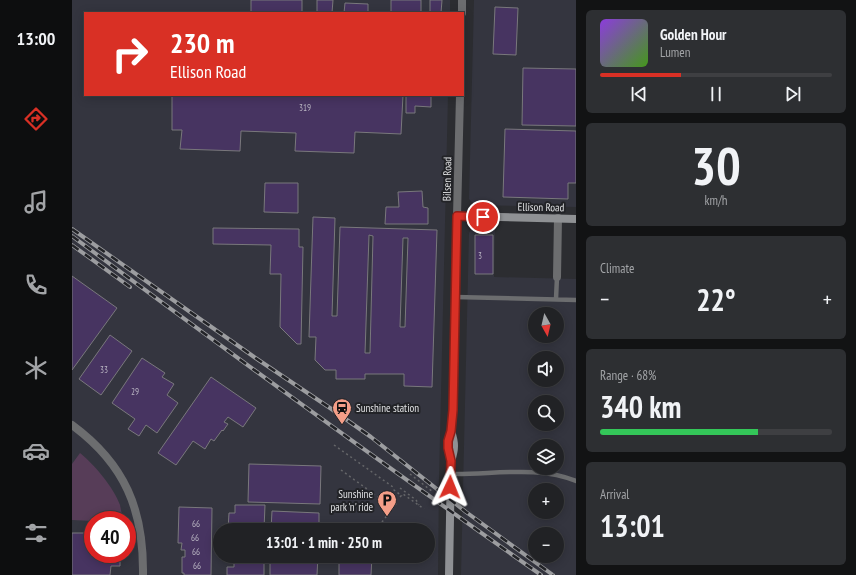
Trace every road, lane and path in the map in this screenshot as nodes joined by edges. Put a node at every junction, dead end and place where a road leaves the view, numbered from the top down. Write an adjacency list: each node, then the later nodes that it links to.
1 (462, 0): 2 (street)
2 (462, 12)
3 (460, 96): 4 (street, Bilsen Road)
4 (457, 216): 5 (street, Ellison Road); 8 (street, Bilsen Road)
5 (558, 218): 6 (street, Ellison Road); 7 (street)
6 (576, 219)
7 (557, 277): 9 (lane)
8 (455, 297): 9 (lane); 15 (street, Bilsen Road)
9 (556, 299): 10 (lane)
10 (576, 300)
11 (72, 425): 24 (street)
12 (334, 445): 20 (path)
13 (341, 470): 19 (path)
14 (410, 474): 18 (path)
15 (451, 474): 16 (lane); 25 (street, Bilsen Road)
16 (576, 481)
17 (400, 488): 20 (path)
18 (433, 492)
19 (398, 501)
20 (420, 507): 21 (path)
21 (424, 510)
22 (388, 513): 23 (path)
23 (382, 522)
24 (143, 575)
25 (449, 575)

